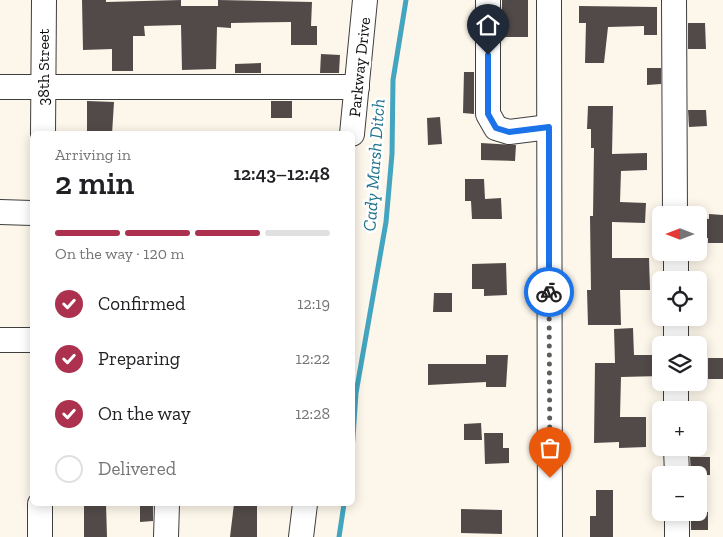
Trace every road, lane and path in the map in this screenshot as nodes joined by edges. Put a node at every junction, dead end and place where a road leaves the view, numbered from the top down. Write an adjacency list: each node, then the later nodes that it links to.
1 (44, 0): 7 (street, 38th Street)
2 (365, 0): 8 (street, Parkway Drive)
3 (488, 0): 9 (street)
4 (549, 0): 9 (street)
5 (674, 0): 12 (street)
6 (0, 87): 7 (street)
7 (43, 87): 8 (street); 10 (street, 38th Street)
8 (357, 87): 11 (street, Parkway Drive)
9 (549, 127): 24 (street)
10 (43, 131)
11 (352, 131)
12 (676, 206)
13 (0, 212): 14 (street)
14 (30, 212)
15 (0, 340): 16 (street)
16 (30, 340)
17 (40, 506): 21 (street)
18 (167, 506): 22 (street)
19 (305, 506): 23 (street)
20 (677, 521): 25 (street)
21 (40, 537)
22 (166, 537)
23 (301, 537)
24 (550, 537)
25 (677, 537)

